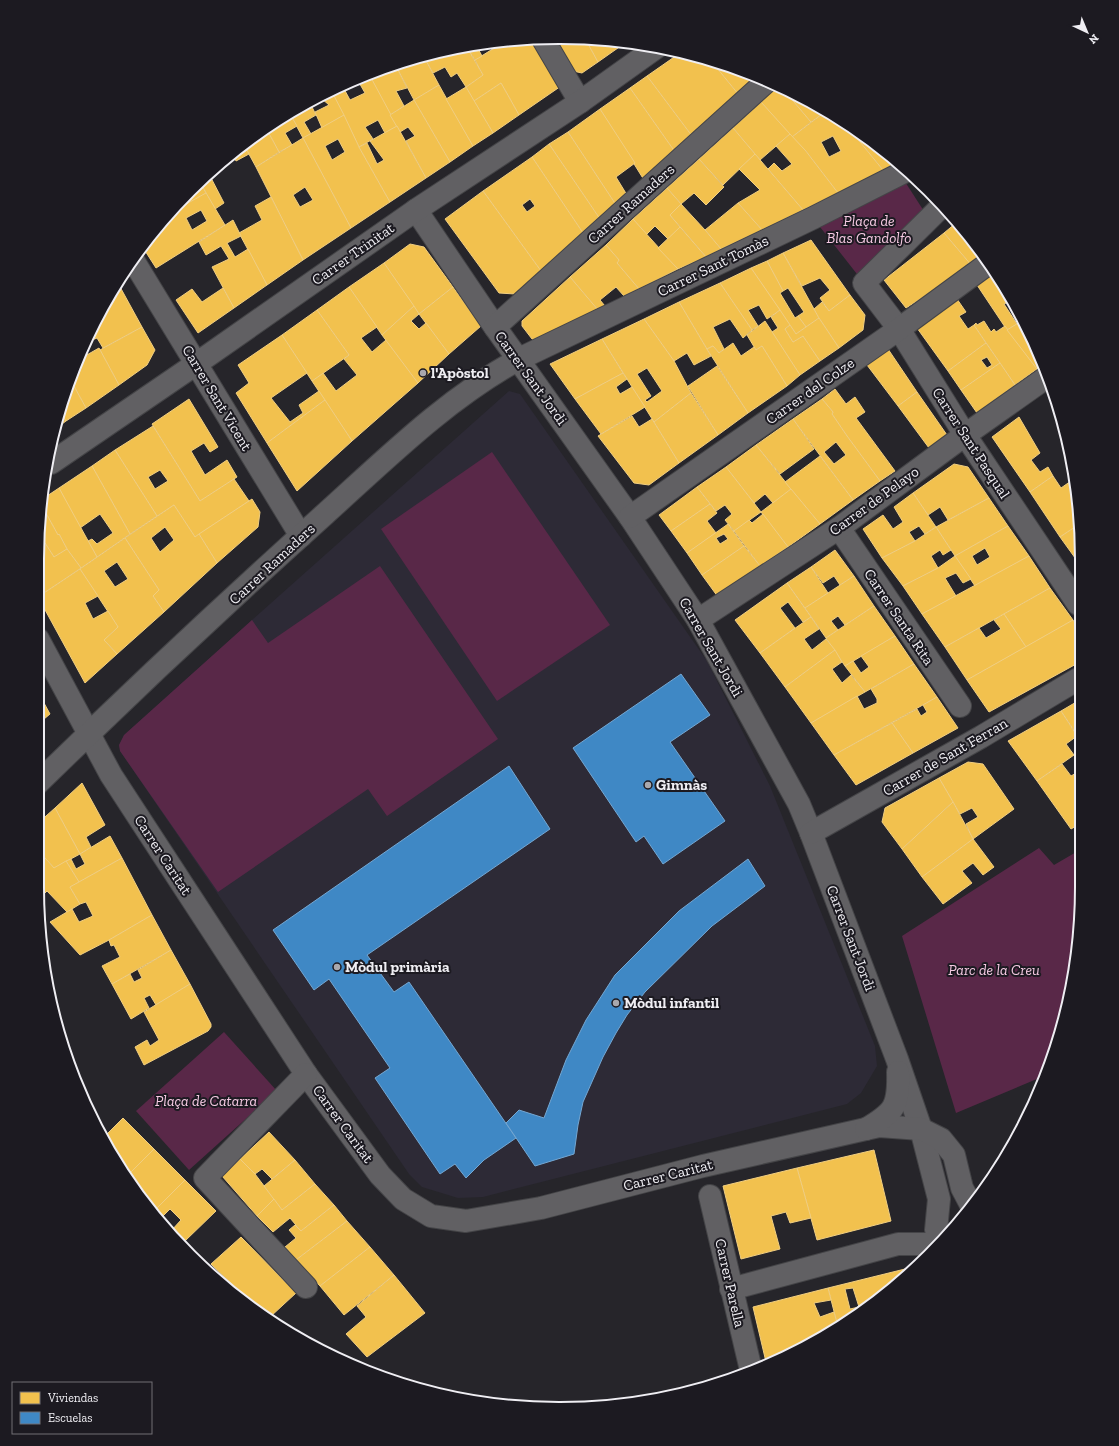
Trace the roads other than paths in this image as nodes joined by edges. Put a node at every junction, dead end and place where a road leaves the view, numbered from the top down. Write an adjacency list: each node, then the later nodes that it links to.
1 (547, 44): 4 (street)
2 (650, 52): 4 (street, Carrer Trinitat)
3 (762, 85): 10 (street, Carrer Ramaders)
4 (580, 102): 6 (street, Carrer Trinitat)
5 (901, 174): 12 (street, Carrer Sant Tomàs)
6 (416, 210): 10 (street, Carrer Sant Jordi); 13 (street, Carrer Trinitat)
7 (938, 210): 11 (street, Carrer Sant Pasqual)
8 (136, 266): 13 (street, Carrer Sant Vicent)
9 (984, 268): 11 (street, Carrer del Colze)
10 (495, 327): 12 (street, Carrer Sant Jordi)
11 (899, 328): 15 (street, Carrer Sant Pasqual); 17 (street, Carrer del Colze)
12 (519, 359): 17 (street, Carrer Sant Jordi); 19 (street, Carrer Ramaders)
13 (196, 364): 16 (street, Carrer Trinitat); 19 (street, Carrer Sant Vicent)
14 (1043, 380): 15 (street, Carrer de Pelayo)
15 (965, 435): 18 (street, Carrer de Pelayo); 20 (street, Carrer Sant Pasqual)
16 (54, 460)
17 (630, 517): 21 (street, Carrer Sant Jordi)
18 (839, 528): 21 (street, Carrer de Pelayo); 24 (street, Carrer Santa Rita)
19 (301, 536): 25 (street, Carrer Ramaders)
20 (1075, 600)
21 (698, 620): 27 (street, Carrer Sant Jordi)
22 (44, 651): 25 (street, Carrer Caritat)
23 (1075, 681): 27 (street, Carrer de Sant Ferran)
24 (960, 706)
25 (89, 733): 26 (street, Carrer Ramaders); 29 (street, Carrer Caritat)
26 (44, 777)
27 (811, 833): 28 (street, Carrer Sant Jordi)
28 (897, 1059): 30 (street, Carrer Sant Jordi); 31 (street, Carrer Caritat)
29 (306, 1074): 31 (street, Carrer Caritat); 36 (street)
30 (921, 1129): 31 (street, Carrer Caritat); 33 (street); 34 (street, Carrer Sant Jordi)
31 (864, 1130)
32 (710, 1196): 37 (street, Carrer Parella)
33 (968, 1200)
34 (937, 1237)
35 (935, 1239): 37 (street)
36 (306, 1287)
37 (731, 1289): 38 (street, Carrer Parella)
38 (750, 1366)

